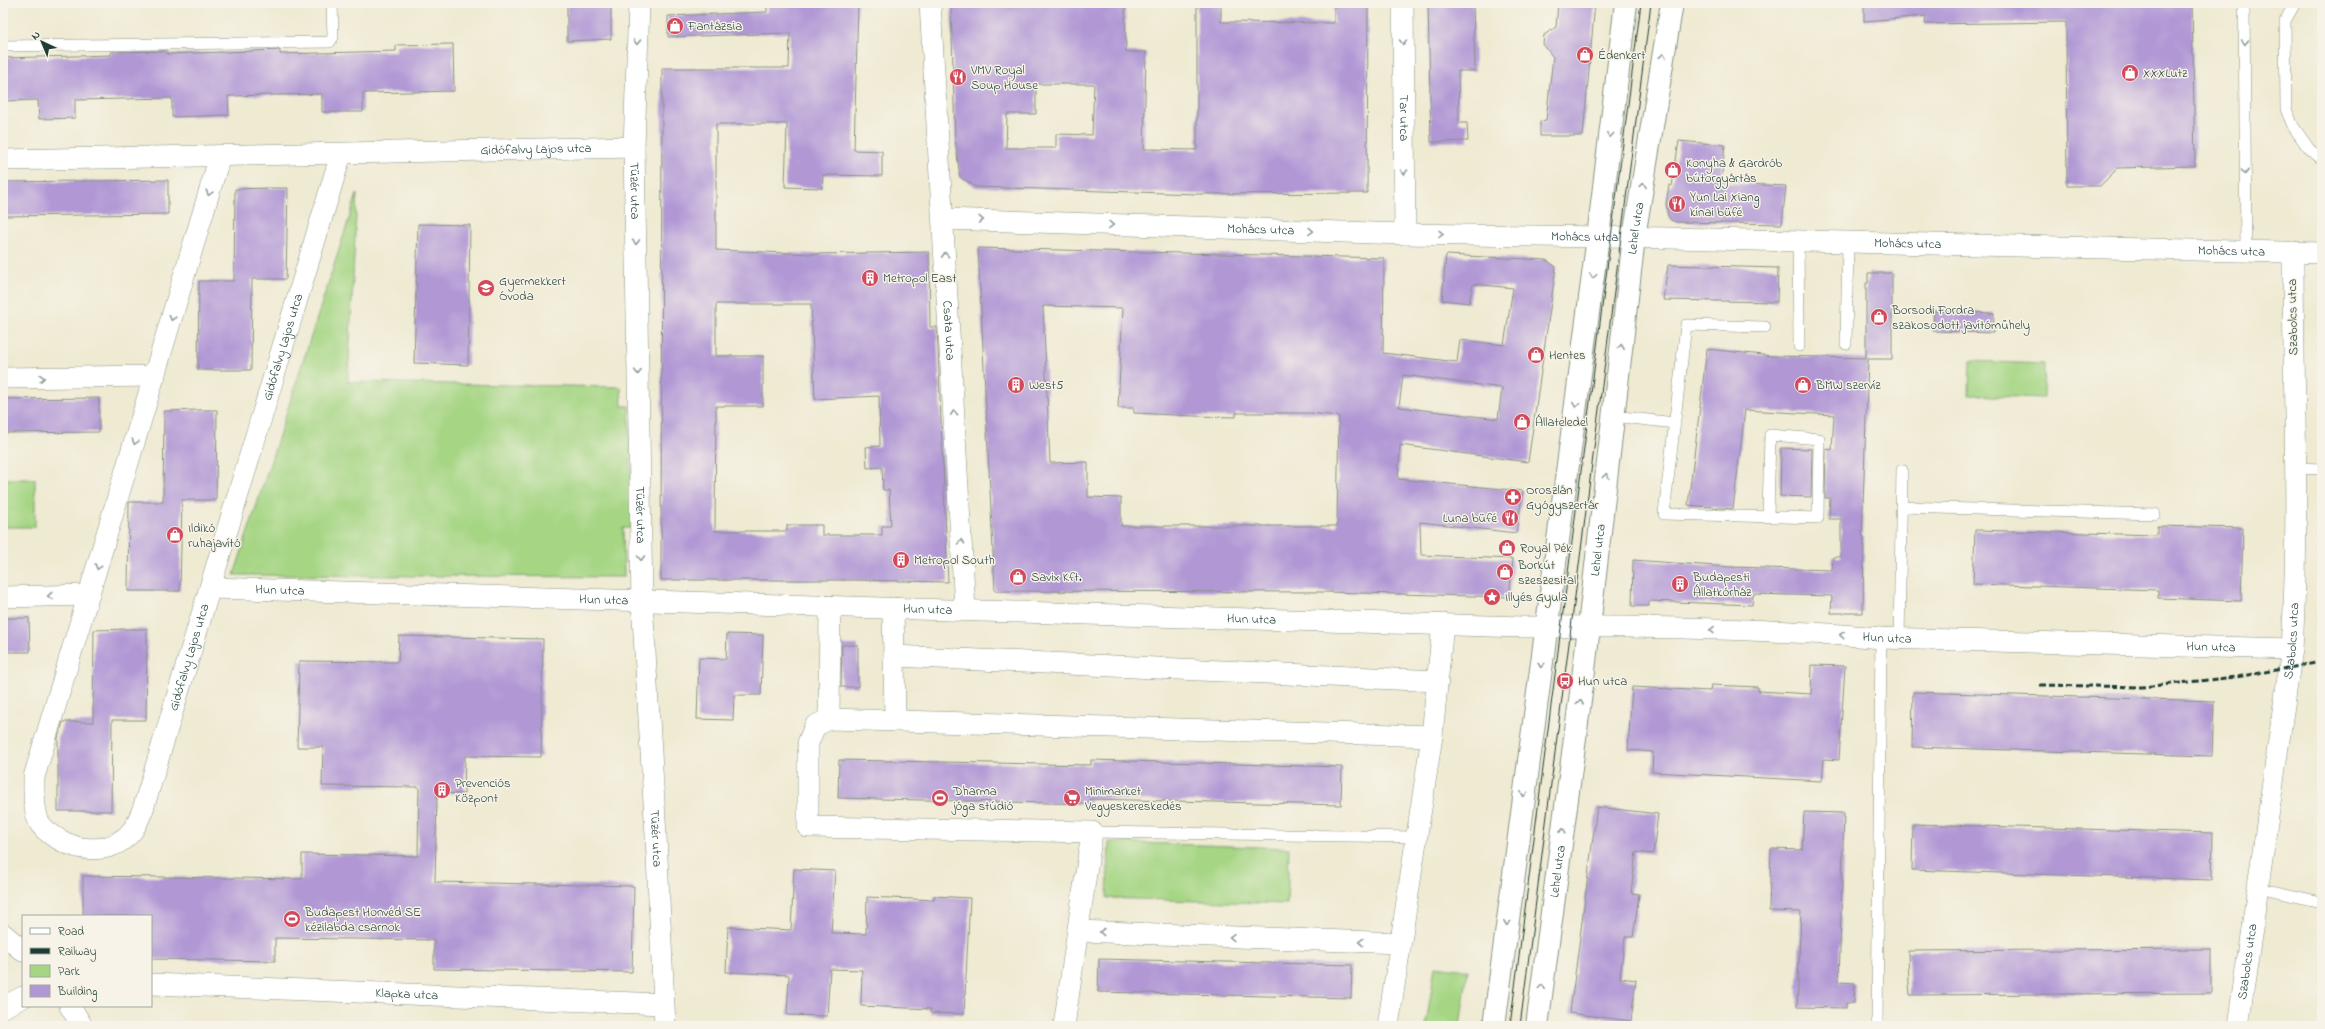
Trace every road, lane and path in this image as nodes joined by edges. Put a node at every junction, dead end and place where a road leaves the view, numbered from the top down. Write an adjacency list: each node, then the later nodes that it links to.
1 (332, 3): 9 (lane)
2 (639, 3): 10 (street, Tüzér utca, one-way to 10)
3 (930, 3): 15 (street, Csata utca)
4 (1403, 3): 16 (street, Tar utca, one-way to 16)
5 (1626, 3): 18 (main road, one-way to 18)
6 (1672, 3): 17 (main road, Lehel utca, one-way to 6)
7 (2244, 3): 21 (lane, one-way to 21)
8 (2295, 3): 13 (lane)
9 (3, 46)
10 (634, 147): 11 (street, Gidófalvy Lajos utca); 40 (street, Tüzér utca, one-way to 40)
11 (341, 154): 12 (street, Gidófalvy Lajos utca); 37 (street, Gidófalvy Lajos utca)
12 (220, 156): 14 (street, Gidófalvy Lajos utca); 27 (street, Gidófalvy Lajos utca, one-way to 27)
13 (2322, 159)
14 (3, 160)
15 (942, 219): 16 (street, Mohács utca, one-way to 16); 43 (street, Csata utca, one-way to 15)
16 (1405, 234): 18 (street, Mohács utca, one-way to 18)
17 (1634, 237): 18 (street, Mohács utca); 19 (street, Mohács utca); 29 (main road, Lehel utca, one-way to 17)
18 (1598, 238): 45 (main road, one-way to 45)
19 (1798, 241): 20 (street, Mohács utca); 26 (lane)
20 (1848, 242): 21 (street, Mohács utca); 25 (lane)
21 (2246, 251): 22 (street, Mohács utca)
22 (2293, 252): 23 (street, Mohács utca); 31 (street, Szabolcs utca)
23 (2322, 254)
24 (1765, 326): 30 (lane)
25 (1846, 344)
26 (1799, 346)
27 (155, 376): 28 (street, one-way to 27); 38 (street, Gidófalvy Lajos utca, one-way to 38)
28 (3, 378)
29 (1613, 416): 30 (lane); 46 (main road, Lehel utca, one-way to 29)
30 (1675, 423): 36 (lane)
31 (2296, 468): 32 (lane); 48 (street, Szabolcs utca)
32 (2322, 469)
33 (1902, 470): 34 (lane)
34 (1901, 507): 35 (lane); 47 (lane)
35 (2155, 514)
36 (1768, 517): 36 (lane)
37 (210, 588): 38 (street, Gidófalvy Lajos utca); 40 (street, Hun utca)
38 (89, 595): 39 (street, one-way to 39)
39 (3, 597)
40 (642, 600): 41 (street, Hun utca); 64 (street, Tüzér utca)
41 (830, 606): 42 (street, Hun utca); 51 (street)
42 (893, 608): 43 (street, Hun utca); 49 (street)
43 (965, 609): 44 (street, Hun utca)
44 (1443, 624): 45 (street, Hun utca); 50 (street)
45 (1545, 626): 46 (street, Hun utca); 71 (main road, one-way to 71)
46 (1589, 626): 47 (street, Hun utca, one-way to 46); 72 (main road, Lehel utca, one-way to 46)
47 (1890, 638): 48 (street, Hun utca); 73 (lane)
48 (2292, 649): 56 (street, Szabolcs utca)
49 (894, 656): 50 (street); 52 (street)
50 (1438, 681): 53 (street)
51 (829, 719): 52 (street); 54 (street)
52 (895, 721): 53 (street)
53 (1432, 736): 55 (street)
54 (1092, 832): 55 (lane); 58 (street)
55 (1416, 837): 60 (street)
56 (2258, 888): 57 (lane); 74 (street, Szabolcs utca)
57 (2322, 902)
58 (1078, 931): 60 (street, one-way to 58); 69 (street)
59 (3, 934): 61 (street)
60 (1400, 944): 70 (street)
61 (22, 950)
62 (152, 984): 64 (street, Klapka utca)
63 (22, 998): 65 (street)
64 (663, 1004): 68 (street, Tüzér utca)
65 (3, 1007)
66 (71, 1007): 67 (street)
67 (82, 1026)
68 (664, 1026)
69 (1064, 1026)
70 (1388, 1026)
71 (1494, 1026)
72 (1537, 1026)
73 (1877, 1026)
74 (2238, 1026)

